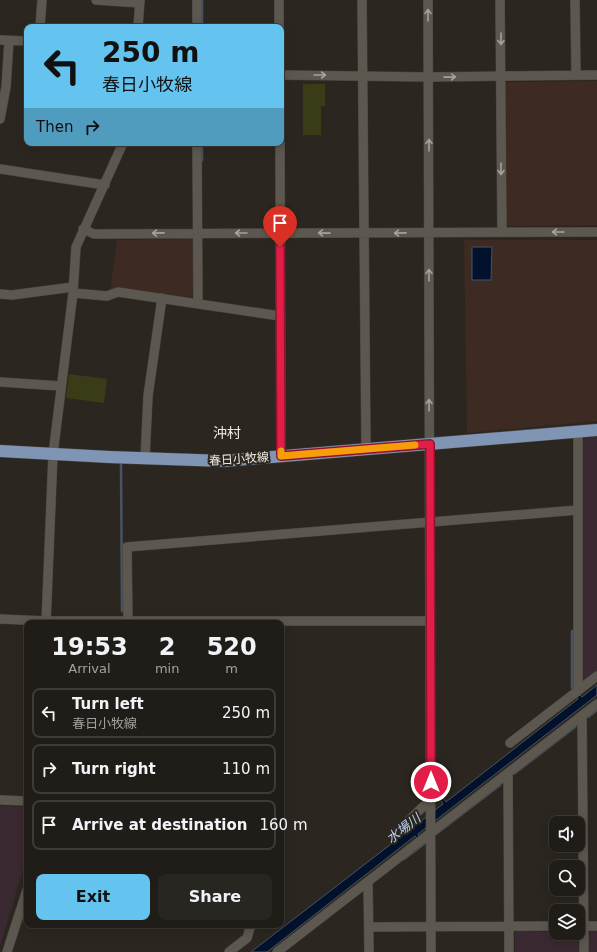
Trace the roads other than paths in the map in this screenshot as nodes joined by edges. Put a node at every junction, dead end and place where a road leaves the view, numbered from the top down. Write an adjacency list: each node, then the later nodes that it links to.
1 (42, 0): 10 (street)
2 (96, 0): 9 (street)
3 (197, 0): 12 (street)
4 (279, 0): 13 (street)
5 (362, 0): 17 (street)
6 (428, 0): 21 (street, one-way to 6)
7 (500, 0): 20 (street, one-way to 20)
8 (575, 0): 18 (street)
9 (140, 2): 11 (street)
10 (40, 24)
11 (138, 24)
12 (197, 24)
13 (279, 24)
14 (5, 40): 15 (street); 22 (street)
15 (24, 41)
16 (284, 75): 17 (street, one-way to 17)
17 (362, 75): 21 (street); 34 (street)
18 (576, 75): 19 (street); 20 (street)
19 (597, 75)
20 (501, 76): 21 (street, one-way to 20); 30 (street, one-way to 30)
21 (429, 77): 29 (street, one-way to 21)
22 (0, 119)
23 (122, 146): 27 (street)
24 (197, 146): 32 (street)
25 (280, 146): 33 (street)
26 (0, 169): 27 (street)
27 (105, 185): 28 (street)
28 (83, 229): 32 (street, one-way to 28); 35 (street)
29 (428, 232): 30 (street); 34 (street, one-way to 34); 44 (street, one-way to 29)
30 (502, 232): 31 (street, one-way to 30)
31 (597, 232)
32 (197, 233): 33 (street, one-way to 32); 38 (street)
33 (280, 233): 34 (street, one-way to 33); 39 (street)
34 (363, 234): 45 (street)
35 (73, 290): 36 (street); 37 (street); 41 (street)
36 (0, 294)
37 (162, 298): 38 (street); 49 (street)
38 (198, 303): 39 (street)
39 (280, 316): 48 (street)
40 (0, 382): 41 (street)
41 (61, 386): 47 (street)
42 (597, 430): 43 (main road, 春日小牧線)
43 (578, 432): 44 (main road, 春日小牧線); 50 (street)
44 (430, 444): 45 (main road, 春日小牧線); 51 (street)
45 (366, 449): 48 (main road, 春日小牧線)
46 (0, 451): 47 (main road, 春日小牧線)
47 (53, 454): 49 (main road, 春日小牧線); 53 (street)
48 (281, 456): 49 (main road, 春日小牧線)
49 (146, 459)
50 (578, 510): 51 (street); 59 (street)
51 (430, 523): 54 (street); 55 (street)
52 (0, 619): 56 (street)
53 (46, 620)
54 (128, 620)
55 (430, 620): 57 (street); 65 (street)
56 (24, 621)
57 (284, 621)
58 (597, 676): 59 (street)
59 (578, 690): 62 (street)
60 (597, 704): 61 (street)
61 (582, 716): 63 (street); 71 (street)
62 (510, 743)
63 (508, 774): 68 (street); 73 (street)
64 (0, 800): 66 (street)
65 (431, 800): 67 (street); 68 (street)
66 (24, 801)
67 (407, 822)
68 (431, 831): 69 (street); 72 (street)
69 (368, 882): 77 (street); 80 (street)
70 (24, 899): 81 (street)
71 (581, 904)
72 (431, 926): 73 (street); 77 (street); 85 (street)
73 (509, 926): 74 (street); 86 (street)
74 (549, 926)
75 (585, 926): 76 (street)
76 (597, 926)
77 (369, 927): 84 (street)
78 (250, 928): 82 (street)
79 (583, 940): 87 (street)
80 (288, 948): 83 (street)
81 (7, 952)
82 (229, 952)
83 (277, 952)
84 (369, 952)
85 (432, 952)
86 (509, 952)
87 (584, 952)

